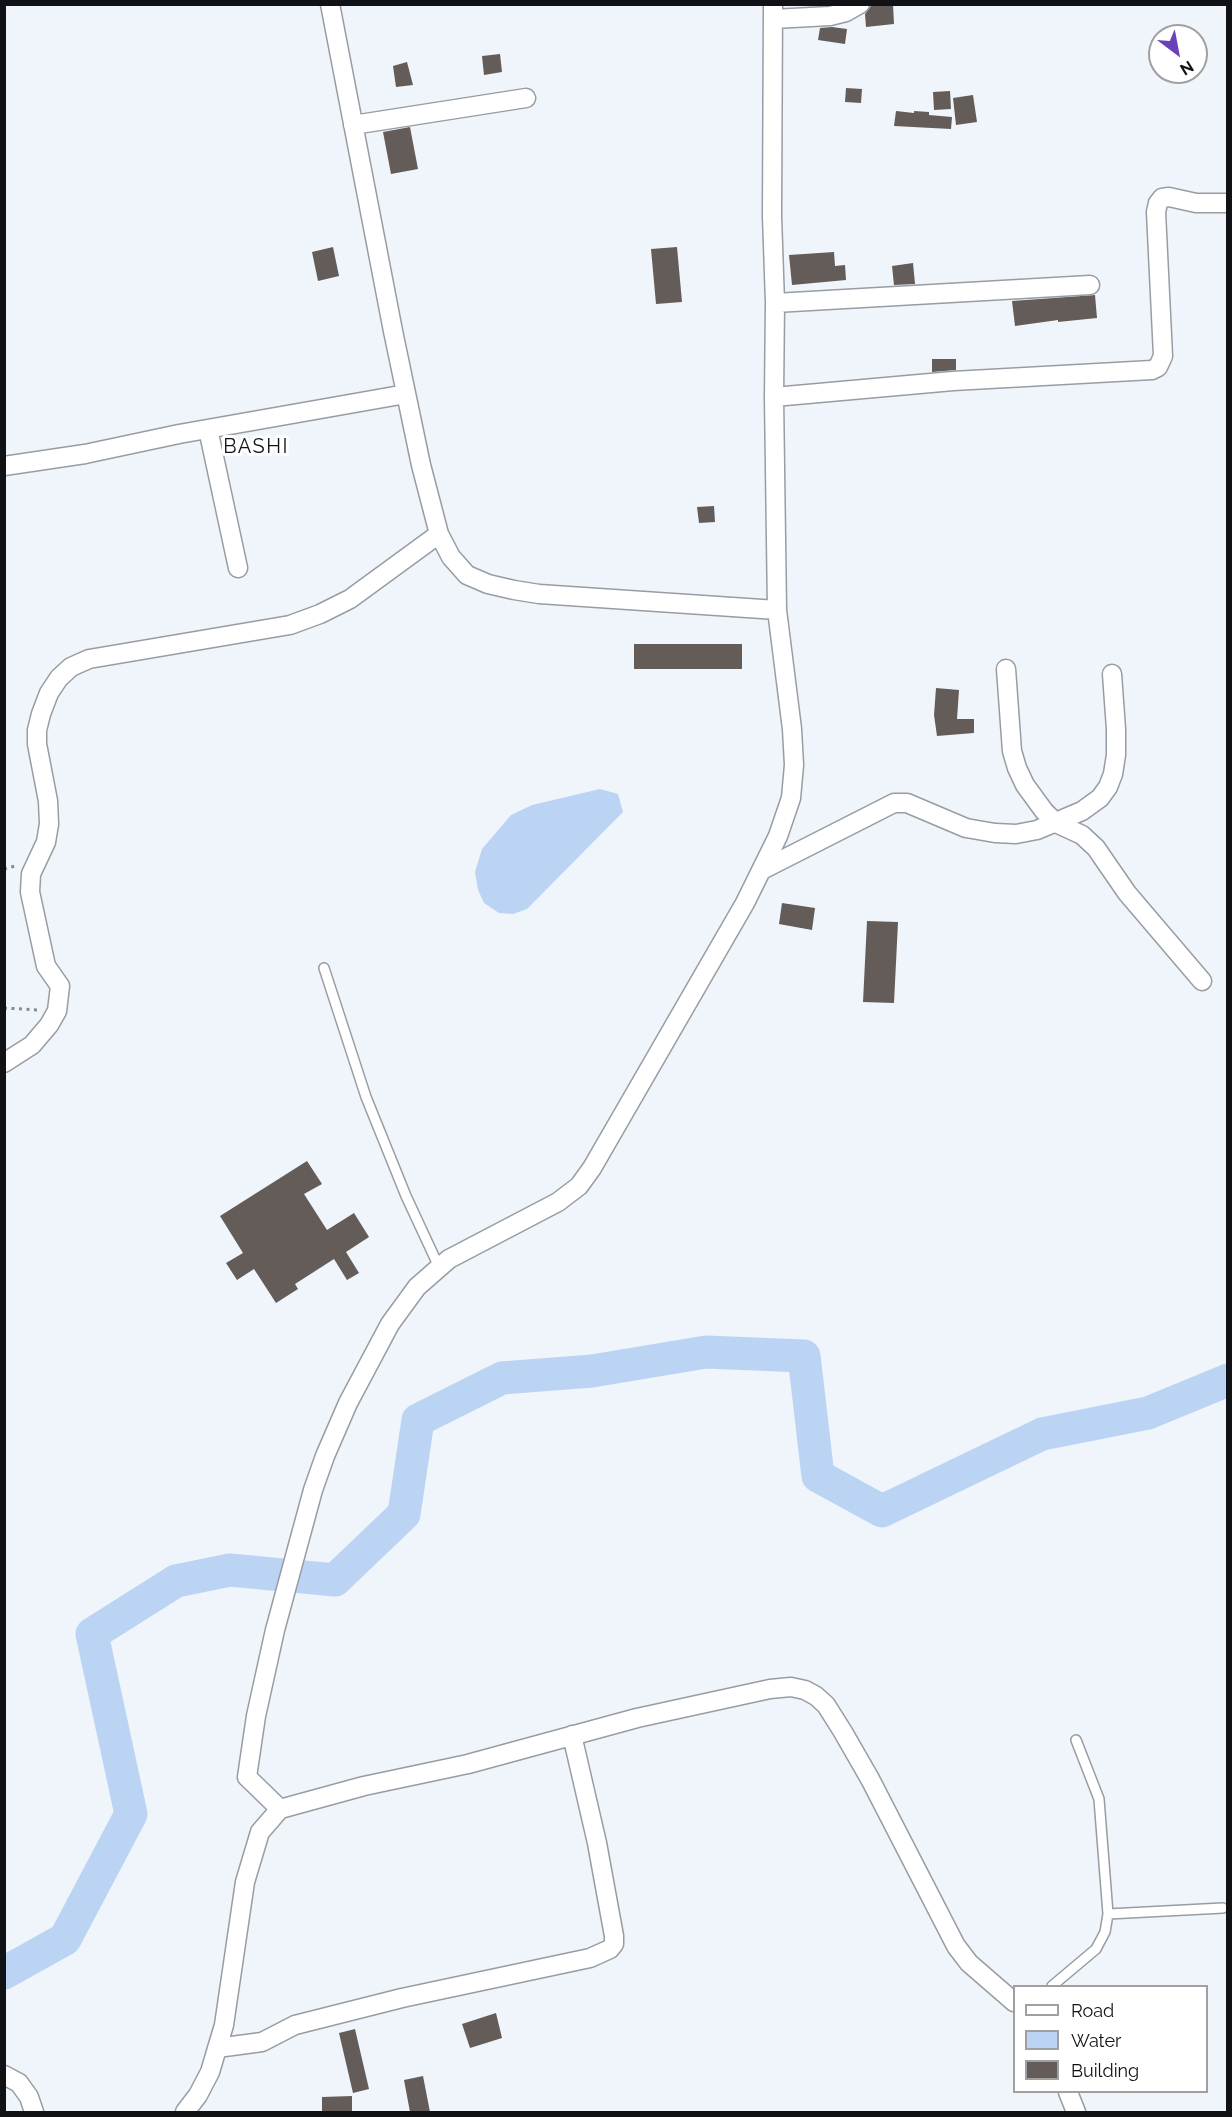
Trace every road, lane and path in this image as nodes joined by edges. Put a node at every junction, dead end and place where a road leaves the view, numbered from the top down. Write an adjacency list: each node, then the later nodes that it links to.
1 (330, 4): 5 (street)
2 (860, 4): 3 (street)
3 (773, 12): 8 (street)
4 (526, 98): 5 (street)
5 (353, 125): 9 (street)
6 (1227, 203): 10 (street)
7 (1090, 285): 8 (street)
8 (775, 303): 10 (street)
9 (406, 394): 11 (street); 13 (street)
10 (774, 396): 15 (street)
11 (208, 429): 12 (street); 14 (street)
12 (4, 466)
13 (439, 534): 15 (street); 23 (street)
14 (237, 568)
15 (777, 610): 19 (street)
16 (1006, 669): 18 (street)
17 (1112, 674): 18 (street)
18 (1056, 823): 19 (street); 21 (street)
19 (762, 870): 25 (street)
20 (324, 968): 25 (lane)
21 (1202, 981)
22 (4, 1008): 23 (path)
23 (57, 1011): 24 (street)
24 (4, 1063)
25 (439, 1267): 28 (street)
26 (572, 1735): 28 (street); 32 (street); 33 (street)
27 (1076, 1740): 30 (lane)
28 (280, 1809): 33 (street)
29 (1223, 1908): 30 (lane)
30 (1108, 1914): 31 (lane)
31 (1053, 1985)
32 (1013, 2001)
33 (217, 2048): 37 (street)
34 (4, 2075): 36 (street)
35 (1069, 2093): 38 (street)
36 (34, 2112)
37 (185, 2112)
38 (1076, 2112)

